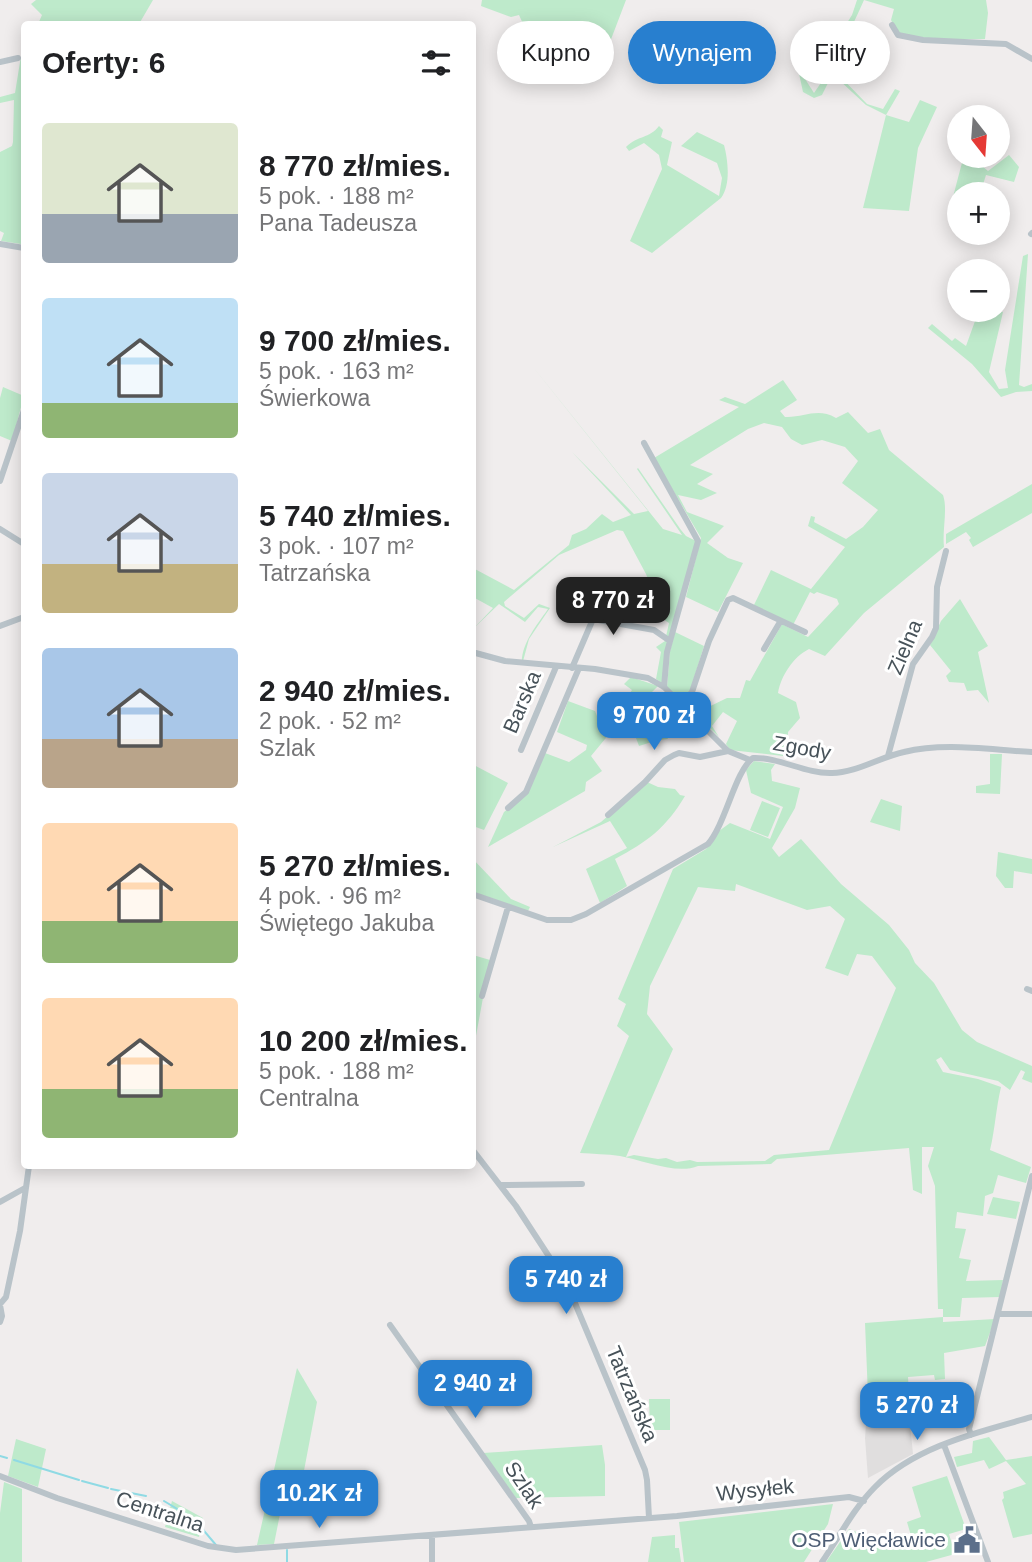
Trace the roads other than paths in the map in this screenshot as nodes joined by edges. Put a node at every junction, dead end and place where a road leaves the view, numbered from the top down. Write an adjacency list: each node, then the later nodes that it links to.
1 (892, 25): 3 (street)
2 (18, 58): 4 (street)
3 (1032, 59)
4 (0, 62)
5 (0, 244): 6 (street)
6 (21, 248)
7 (21, 419): 9 (street)
8 (644, 443): 17 (street)
9 (0, 481)
10 (0, 529): 11 (street)
11 (21, 542)
12 (946, 551): 24 (street, Zielna)
13 (21, 618): 15 (street)
14 (780, 622): 16 (street); 18 (street); 23 (street)
15 (0, 626)
16 (805, 632)
17 (670, 641): 21 (street); 22 (street)
18 (764, 649)
19 (476, 653): 20 (street)
20 (556, 667): 21 (street); 25 (street, Barska)
21 (575, 668): 22 (street); 31 (street)
22 (664, 687): 23 (street)
23 (681, 704): 26 (street)
24 (892, 742): 27 (street); 29 (street, Zielna)
25 (521, 750)
26 (728, 751): 30 (street); 32 (street)
27 (902, 752): 28 (street, Zgody); 29 (street, Zgody)
28 (1032, 752)
29 (888, 757): 30 (street, Zgody)
30 (750, 760): 34 (street, Zgody)
31 (508, 808)
32 (608, 815)
33 (476, 895): 34 (street, Zgody)
34 (508, 907): 35 (street)
35 (482, 996)
36 (476, 1154): 40 (street, Tatrzańska)
37 (28, 1169): 41 (street)
38 (1032, 1176): 44 (street)
39 (582, 1184): 40 (street)
40 (501, 1185): 53 (street, Tatrzańska)
41 (25, 1188): 42 (street); 43 (street)
42 (0, 1202)
43 (0, 1305): 46 (street)
44 (998, 1314): 45 (street); 49 (street)
45 (1032, 1314)
46 (0, 1322)
47 (390, 1325): 54 (street, Szlak)
48 (1032, 1417): 49 (street)
49 (971, 1435): 50 (street)
50 (944, 1445): 52 (street); 58 (street)
51 (0, 1476): 55 (street, Centralna)
52 (863, 1501): 53 (street, Wysyłek); 57 (street)
53 (649, 1518): 54 (street, Centralna)
54 (531, 1527): 55 (street, Centralna)
55 (432, 1535): 56 (street)
56 (432, 1562)
57 (822, 1562)
58 (988, 1562)

